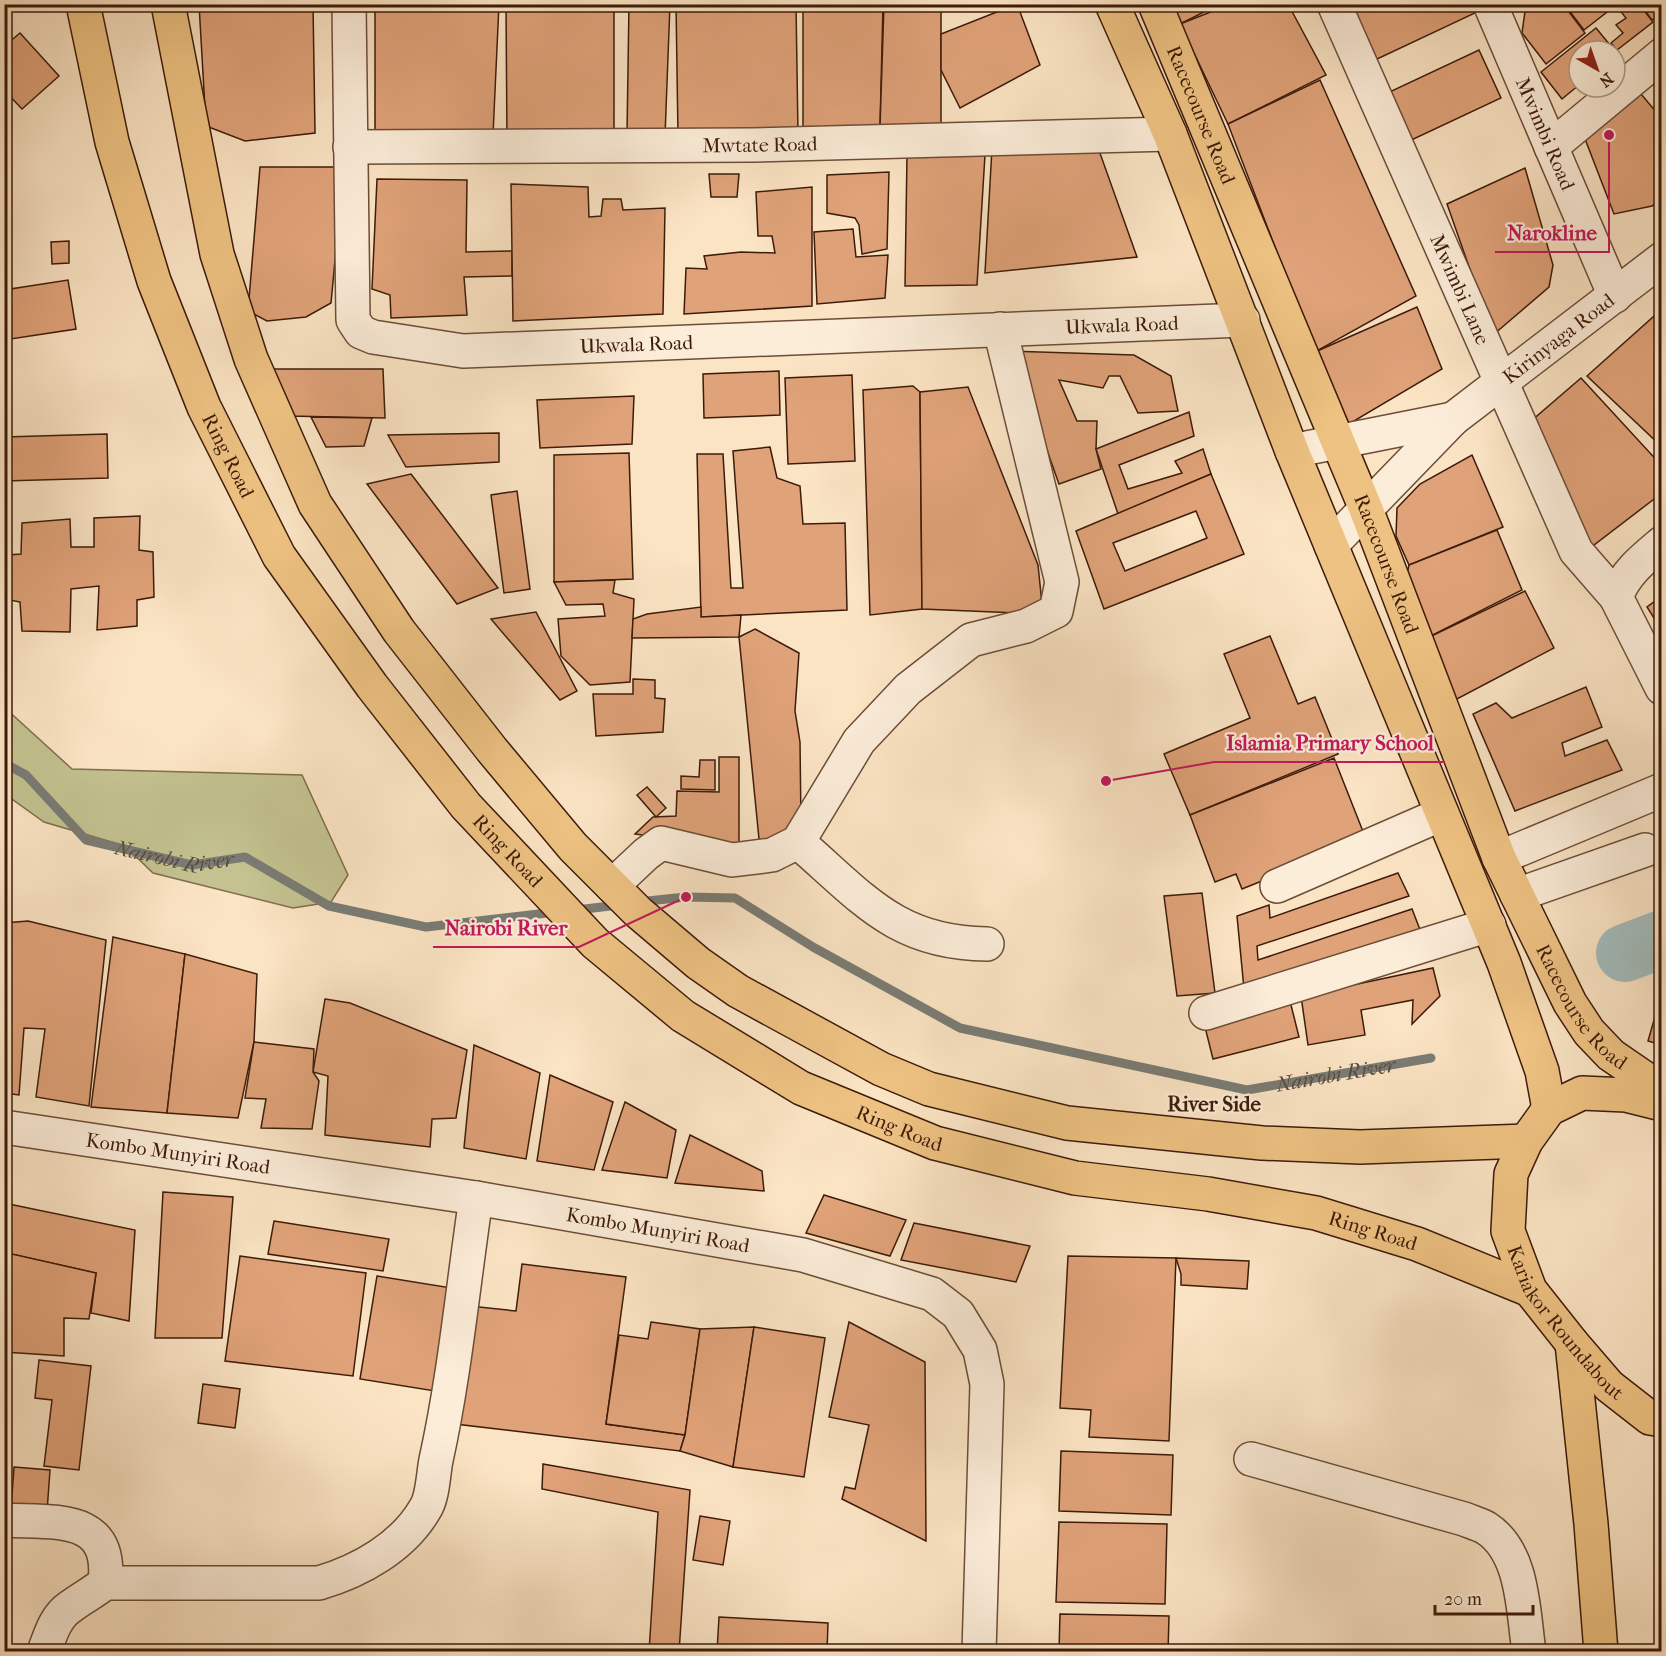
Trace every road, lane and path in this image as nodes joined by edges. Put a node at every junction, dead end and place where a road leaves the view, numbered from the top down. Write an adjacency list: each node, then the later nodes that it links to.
1 (83, 4): 42 (main road, Ring Road)
2 (168, 4): 31 (main road)
3 (349, 4): 10 (street, Ukwala Road)
4 (1112, 4): 9 (main road, Racecourse Road)
5 (1155, 4): 18 (main road, Racecourse Road)
6 (1334, 4): 16 (street, Mwimbi Lane)
7 (1490, 4): 11 (street, Mwimbi Road)
8 (1662, 55): 11 (street)
9 (1170, 134): 10 (street, Mwtate Road); 14 (main road, Racecourse Road)
10 (350, 147): 15 (street, Ukwala Road)
11 (1551, 147): 13 (street, Mwimbi Road)
12 (1662, 259): 13 (street, Kirinyaga Road)
13 (1615, 296): 16 (street, Kirinyaga Road)
14 (1243, 320): 15 (street, Ukwala Road); 19 (main road, Racecourse Road)
15 (1000, 329): 27 (street)
16 (1500, 383): 17 (street, Kirinyaga Road); 23 (street, Mwimbi Lane)
17 (1453, 419): 18 (street); 20 (street, Kirinyaga Road)
18 (1338, 442): 19 (street); 20 (main road, Racecourse Road)
19 (1292, 451): 22 (main road, Racecourse Road)
20 (1366, 508): 22 (street, Kirinyaga Road); 29 (main road, Racecourse Road)
21 (1662, 543): 23 (street)
22 (1331, 545): 26 (main road, Racecourse Road)
23 (1616, 597): 24 (street, Mwimbi Lane)
24 (1662, 688)
25 (1662, 790): 29 (street)
26 (1442, 814): 30 (street); 33 (main road, Racecourse Road)
27 (798, 842): 31 (street); 34 (street)
28 (1645, 850): 32 (street)
29 (1498, 858): 32 (main road, Racecourse Road)
30 (1278, 886)
31 (613, 887): 40 (main road)
32 (1517, 895): 36 (main road, Racecourse Road)
33 (1489, 925): 35 (street); 38 (main road, Racecourse Road)
34 (987, 944)
35 (1206, 1013)
36 (1662, 1090)
37 (1662, 1104): 38 (main road, Kariakor Roundabout)
38 (1549, 1109): 40 (main road, Kariakor Roundabout)
39 (4, 1127): 41 (street, Kombo Munyiri Road)
40 (1527, 1141): 42 (main road, Kariakor Roundabout)
41 (476, 1198): 47 (street); 49 (street, Kombo Munyiri Road)
42 (1530, 1290): 43 (main road, Kariakor Roundabout)
43 (1572, 1343): 44 (main road, Kariakor Roundabout); 51 (main road)
44 (1662, 1420)
45 (1251, 1459): 50 (street)
46 (4, 1520): 47 (street)
47 (105, 1583): 48 (street)
48 (44, 1652)
49 (979, 1652)
50 (1529, 1652)
51 (1601, 1652)

